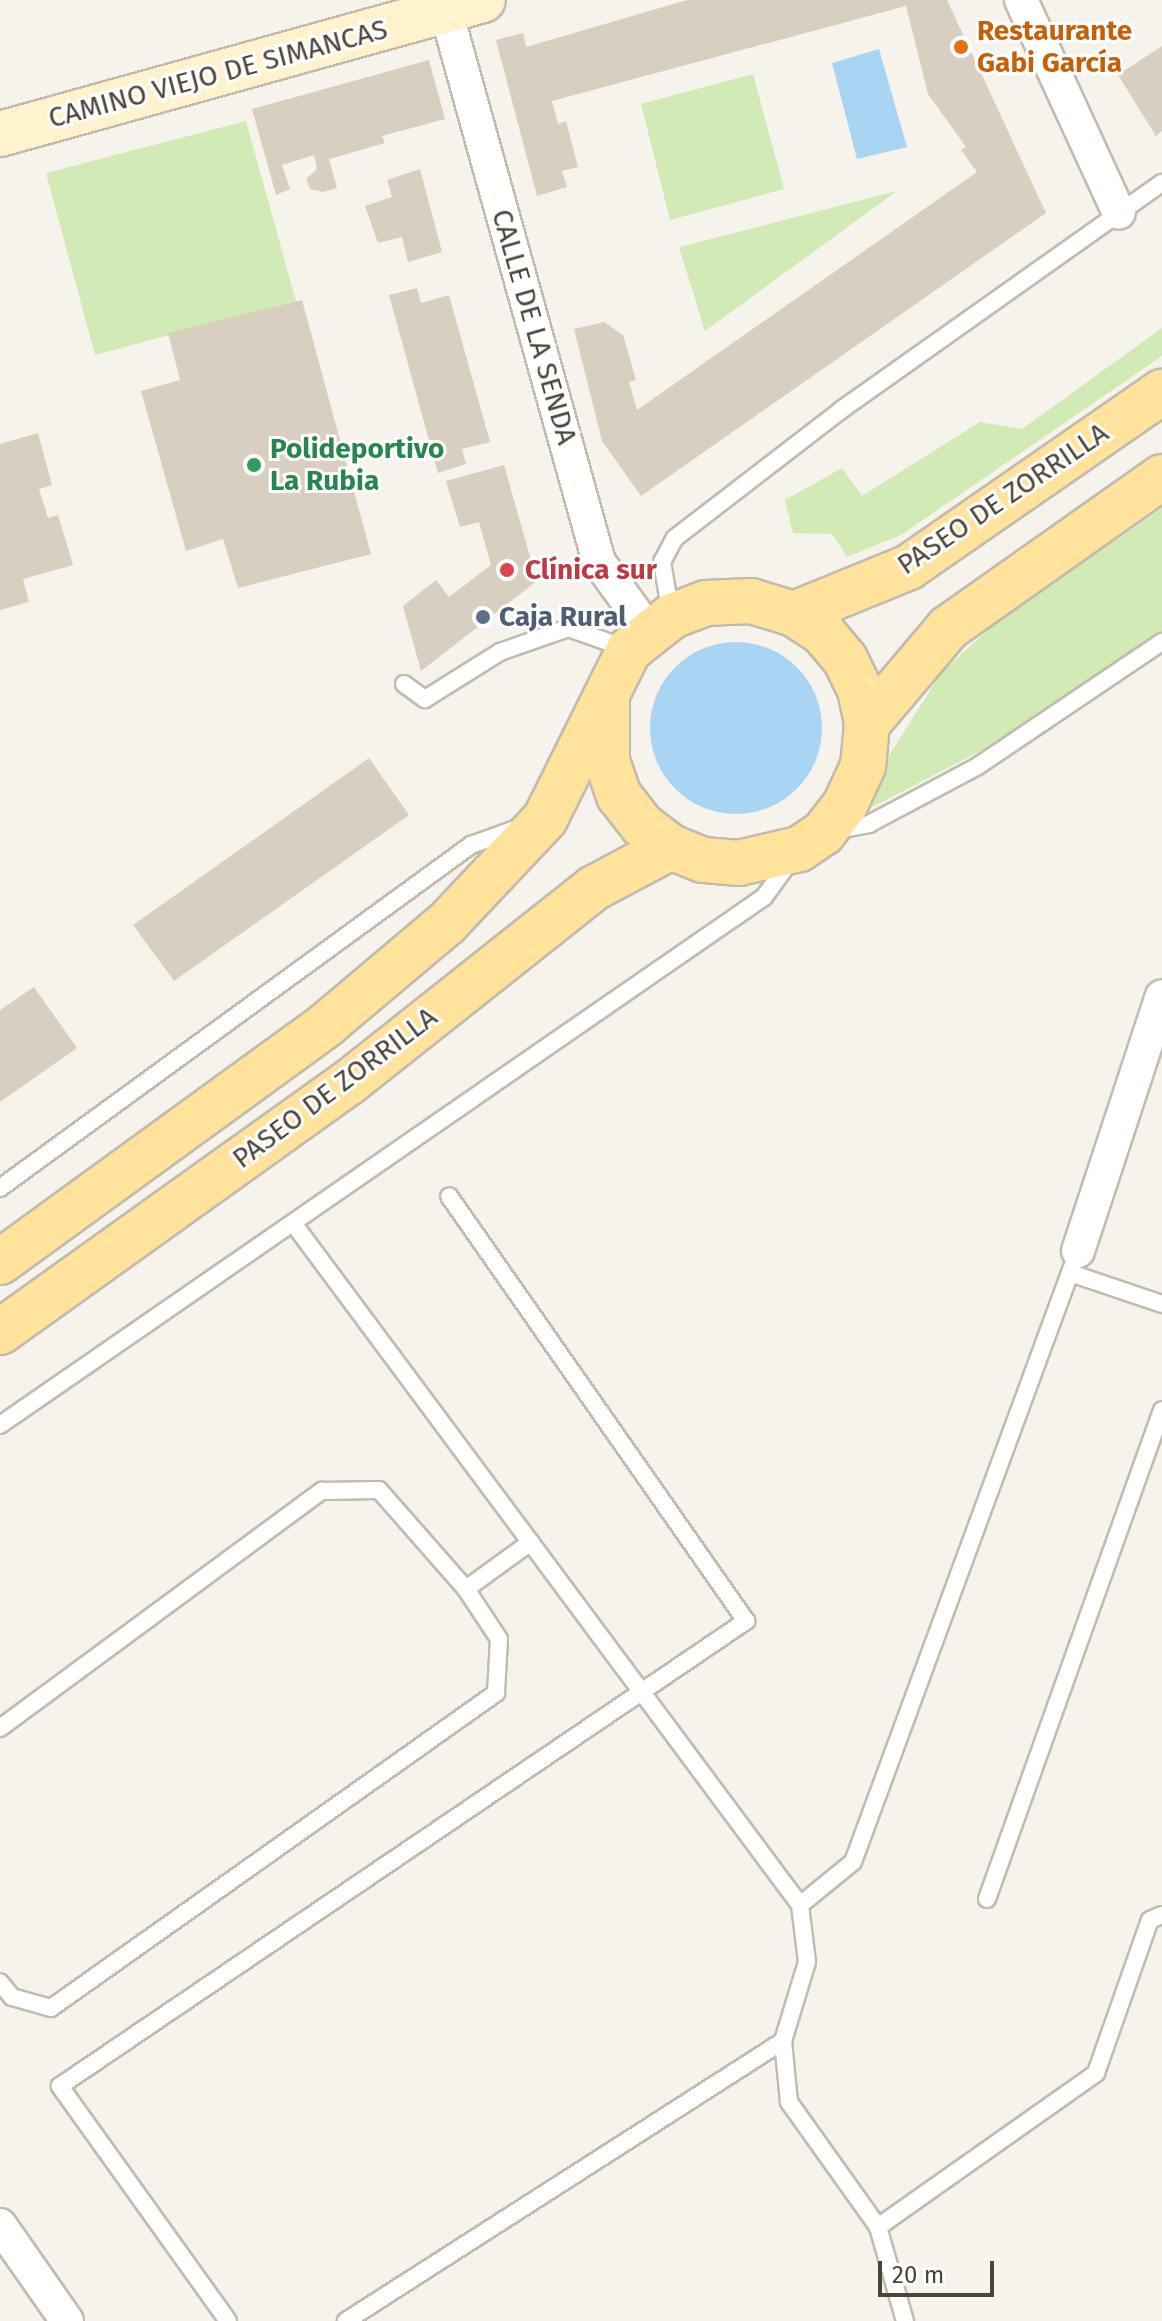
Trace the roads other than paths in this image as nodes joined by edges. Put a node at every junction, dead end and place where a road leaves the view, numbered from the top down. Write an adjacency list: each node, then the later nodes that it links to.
1 (1021, 0): 5 (street)
2 (464, 5): 3 (main road, CAMINO VIEJO DE SIMANCAS); 9 (street, CALLE DE LA SENDA)
3 (0, 134)
4 (1162, 183): 5 (lane)
5 (1119, 213): 9 (lane)
6 (1162, 392): 8 (main road, PASEO DE ZORRILLA)
7 (1162, 477): 13 (main road)
8 (794, 614): 9 (main road); 13 (main road)
9 (650, 632): 11 (lane); 12 (main road, PASEO DE ZORRILLA)
10 (1162, 642): 15 (lane)
11 (404, 684)
12 (607, 699): 14 (main road, PASEO DE ZORRILLA); 16 (main road, PASEO DE ZORRILLA)
13 (867, 724): 15 (main road)
14 (545, 819): 18 (lane); 21 (main road, PASEO DE ZORRILLA)
15 (811, 841): 16 (main road, PASEO DE ZORRILLA); 20 (lane)
16 (671, 847): 24 (main road, PASEO DE ZORRILLA)
17 (1162, 996): 22 (street)
18 (0, 1188)
19 (449, 1196): 29 (lane)
20 (293, 1223): 26 (lane); 27 (lane)
21 (0, 1262)
22 (1074, 1262): 23 (lane); 32 (lane)
23 (1162, 1304)
24 (0, 1332)
25 (1162, 1410): 31 (lane)
26 (0, 1425)
27 (531, 1542): 28 (lane); 29 (lane)
28 (466, 1589): 30 (lane); 34 (lane)
29 (642, 1691): 32 (lane); 39 (lane)
30 (0, 1728)
31 (987, 1899)
32 (800, 1905): 35 (lane)
33 (1162, 1915): 37 (lane)
34 (0, 1982)
35 (783, 2041): 37 (lane); 40 (lane)
36 (0, 2225): 38 (street)
37 (878, 2227): 41 (lane)
38 (67, 2321)
39 (228, 2321)
40 (346, 2321)
41 (905, 2321)

